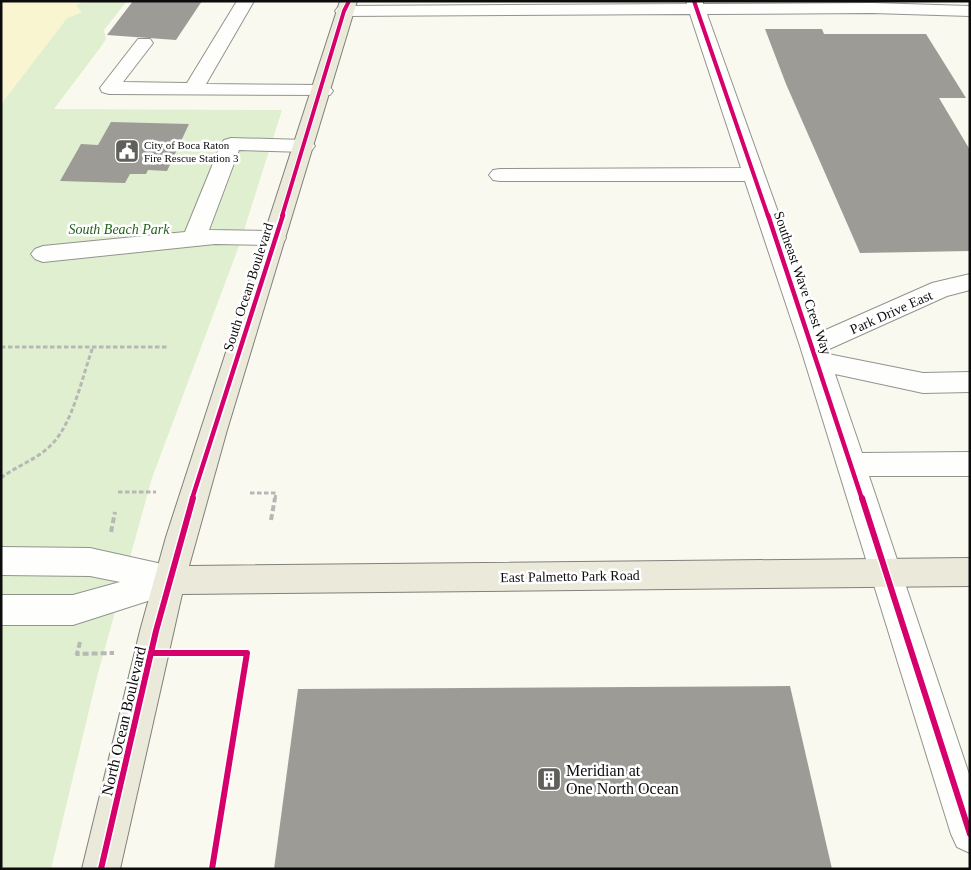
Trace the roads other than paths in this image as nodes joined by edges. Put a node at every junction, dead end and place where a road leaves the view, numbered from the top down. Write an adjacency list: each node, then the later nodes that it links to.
1 (246, 1): 6 (street)
2 (695, 5): 3 (street); 4 (street); 9 (street, Southeast Wave Crest Way)
3 (347, 6): 7 (main road, South Ocean Boulevard)
4 (970, 11)
5 (144, 43): 6 (street)
6 (193, 90): 7 (street)
7 (322, 91): 8 (main road, South Ocean Boulevard)
8 (304, 146): 11 (main road, South Ocean Boulevard); 12 (street)
9 (754, 174): 10 (street); 15 (street, Southeast Wave Crest Way)
10 (500, 175)
11 (275, 238): 12 (street); 22 (main road, South Ocean Boulevard)
12 (194, 239): 13 (street)
13 (43, 254)
14 (970, 282): 15 (street, Park Drive East)
15 (815, 353): 16 (street); 18 (street, Southeast Wave Crest Way)
16 (970, 382)
17 (970, 464): 18 (street)
18 (851, 465): 21 (street, Southeast Wave Crest Way)
19 (1, 561): 22 (street)
20 (970, 572): 21 (main road, East Palmetto Park Road)
21 (886, 573): 22 (main road, East Palmetto Park Road); 24 (street, Southeast Wave Crest Way)
22 (171, 580): 23 (street); 25 (main road, North Ocean Boulevard)
23 (1, 610)
24 (970, 834)
25 (101, 869)

